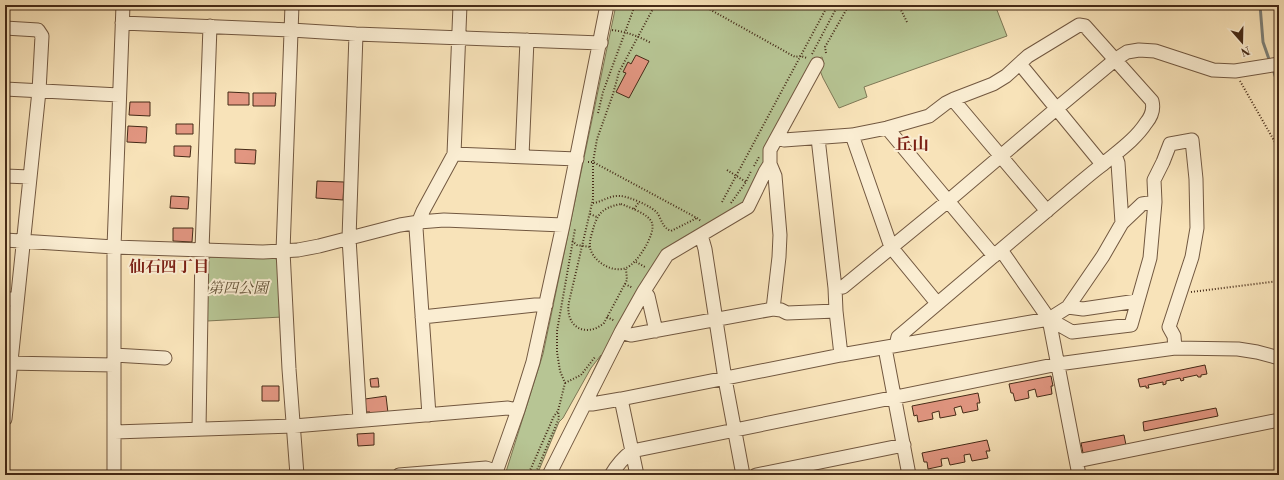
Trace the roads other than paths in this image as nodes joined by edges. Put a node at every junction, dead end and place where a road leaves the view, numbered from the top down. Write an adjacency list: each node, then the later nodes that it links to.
1 (123, 5): 5 (street)
2 (292, 5): 8 (street)
3 (460, 5): 10 (street)
4 (607, 5): 12 (street)
5 (122, 23): 6 (street); 19 (street)
6 (210, 26): 8 (street); 47 (street)
7 (5, 28): 18 (street)
8 (291, 30): 9 (street); 48 (street)
9 (356, 34): 10 (street); 42 (street)
10 (459, 38): 11 (street); 26 (street)
11 (527, 40): 12 (street); 28 (street)
12 (601, 43): 30 (street)
13 (1116, 59): 15 (street); 16 (street); 21 (street); 27 (street)
14 (817, 64): 24 (street)
15 (1020, 64): 20 (street); 21 (street)
16 (1274, 64)
17 (5, 89): 18 (street)
18 (39, 91): 19 (street); 34 (street)
19 (119, 95): 45 (street)
20 (954, 99): 22 (street); 29 (street)
21 (1056, 109): 29 (street); 32 (street)
22 (887, 128): 23 (street); 35 (street)
23 (852, 135): 25 (street); 46 (street)
24 (778, 138): 25 (street); 31 (street)
25 (818, 138): 51 (street)
26 (454, 154): 28 (street); 38 (street)
27 (1115, 155): 32 (street); 39 (street)
28 (522, 156): 30 (street)
29 (1000, 156): 35 (street); 37 (street)
30 (577, 159): 40 (street)
31 (770, 164): 41 (street); 57 (street)
32 (1102, 164): 37 (street)
33 (5, 176): 34 (street)
34 (30, 177): 44 (street)
35 (948, 201): 46 (street); 49 (street)
36 (1155, 202): 39 (street); 53 (street); 65 (street)
37 (1046, 211): 49 (street)
38 (419, 222): 40 (street); 42 (street); 59 (street)
39 (1122, 223): 56 (street)
40 (569, 226): 55 (street)
41 (702, 230): 50 (street); 61 (street)
42 (349, 238): 48 (street); 79 (street)
43 (5, 240): 44 (street)
44 (24, 241): 45 (street); 52 (street)
45 (114, 247): 47 (street); 69 (street)
46 (891, 247): 51 (street); 54 (street)
47 (202, 250): 48 (street); 82 (street)
48 (283, 251): 81 (street)
49 (998, 253): 54 (street); 60 (street)
50 (638, 287): 62 (street); 63 (street)
51 (835, 288): 58 (street)
52 (11, 299): 70 (street)
53 (1137, 301): 56 (street); 60 (street)
54 (937, 303): 64 (street)
55 (546, 305): 59 (street); 76 (street)
56 (1068, 307): 60 (street)
57 (773, 309): 58 (street); 61 (street)
58 (836, 311): 66 (street)
59 (422, 317): 77 (street)
60 (1049, 319): 64 (street); 71 (street)
61 (716, 320): 63 (street); 72 (street)
62 (618, 329): 63 (street); 75 (street)
63 (656, 331)
64 (891, 347): 66 (street); 73 (street)
65 (1175, 348): 68 (street); 71 (street)
66 (841, 355): 72 (street)
67 (165, 358): 69 (street)
68 (1279, 358)
69 (114, 360): 70 (street); 84 (street)
70 (8, 364): 78 (street)
71 (1058, 364): 73 (street); 87 (street)
72 (725, 378): 74 (street); 83 (street)
73 (895, 398): 83 (street); 85 (street)
74 (621, 399): 75 (street); 86 (street)
75 (586, 404): 92 (street)
76 (518, 410): 77 (street); 88 (street)
77 (429, 414): 79 (street)
78 (5, 419)
79 (360, 420): 81 (street)
80 (1279, 420): 87 (street)
81 (294, 426): 82 (street); 90 (street)
82 (200, 429): 84 (street)
83 (735, 430): 86 (street); 95 (street)
84 (114, 432): 89 (street)
85 (904, 445): 96 (street); 97 (street)
86 (632, 451): 93 (street); 94 (street)
87 (1076, 461): 98 (street)
88 (495, 473): 91 (street)
89 (114, 475)
90 (297, 475)
91 (399, 475)
92 (549, 475)
93 (611, 475)
94 (637, 475)
95 (744, 475)
96 (756, 475)
97 (909, 475)
98 (1079, 475)

